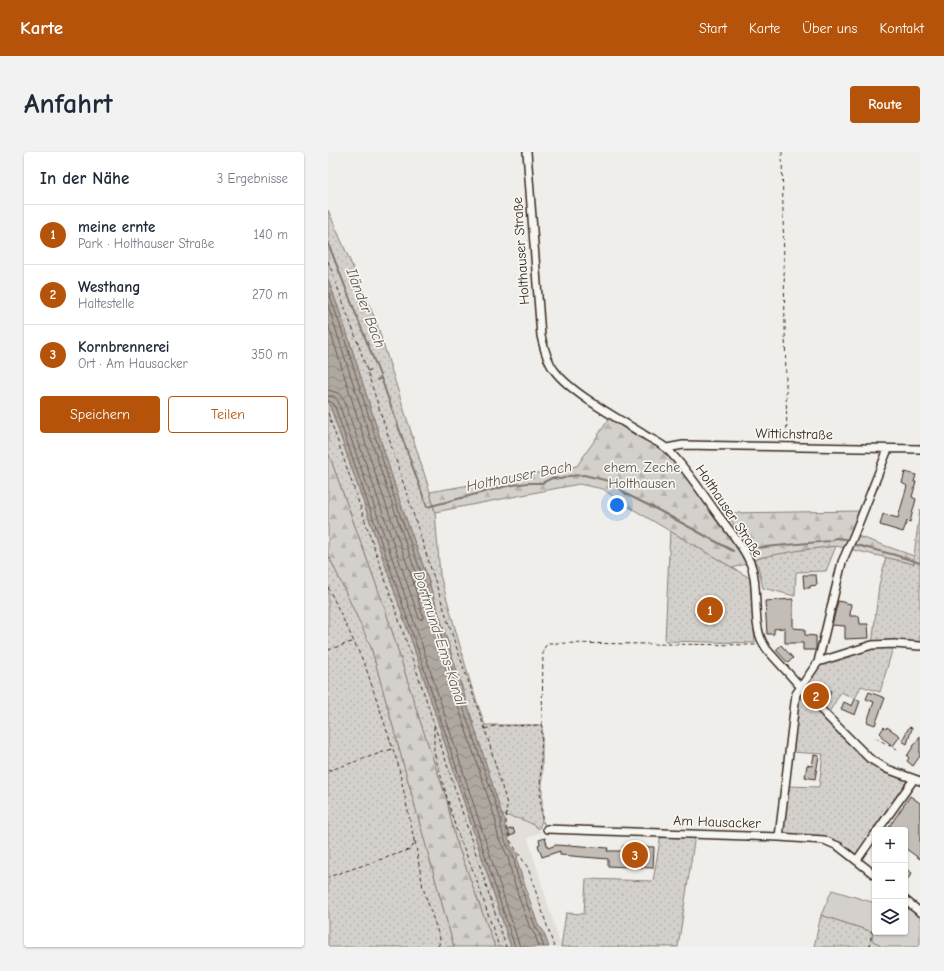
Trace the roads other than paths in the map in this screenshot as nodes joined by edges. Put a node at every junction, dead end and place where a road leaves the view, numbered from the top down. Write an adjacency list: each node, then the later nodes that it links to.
1 (527, 152): 2 (street, Holthauser Straße)
2 (667, 448): 3 (street, Wittichstraße); 7 (street, Holthauser Straße)
3 (888, 449): 4 (street, Wittichstraße); 6 (street)
4 (920, 449)
5 (920, 646): 6 (street)
6 (818, 662): 7 (street)
7 (800, 686): 8 (street, Holthauser Straße); 11 (street)
8 (917, 780): 9 (street)
9 (880, 827)
10 (547, 829): 11 (street, Am Hausacker)
11 (779, 837): 13 (street, Am Hausacker)
12 (872, 838): 13 (street)
13 (857, 860): 14 (street, Am Hausacker)
14 (872, 872)
15 (908, 902): 16 (street)
16 (920, 912)

